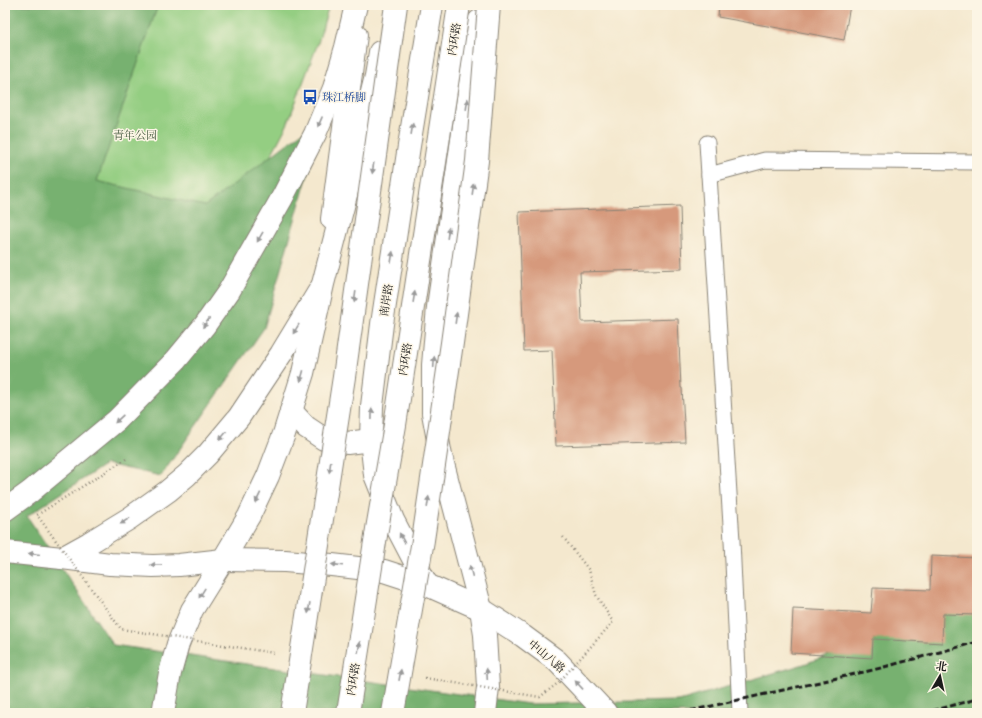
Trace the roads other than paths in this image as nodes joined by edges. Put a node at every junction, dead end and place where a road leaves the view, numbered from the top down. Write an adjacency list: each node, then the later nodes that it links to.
1 (356, 5): 15 (main road, one-way to 15)
2 (360, 5): 12 (main road)
3 (389, 5): 12 (main road)
4 (396, 5): 22 (main road, one-way to 22, bridge)
5 (432, 5): 14 (main road, 南岸路, one-way to 5)
6 (459, 5): 23 (main road, 内环路, one-way to 6, bridge)
7 (481, 5): 20 (main road, one-way to 7)
8 (489, 5): 24 (main road, one-way to 8, bridge)
9 (707, 143): 11 (lane)
10 (977, 162): 11 (lane)
11 (709, 175): 27 (lane)
12 (323, 284): 13 (main road, one-way to 13); 17 (main road, one-way to 17)
13 (291, 411): 14 (main road); 18 (main road, one-way to 18)
14 (371, 440): 19 (main road, 南岸路, one-way to 14)
15 (5, 510)
16 (5, 552): 17 (main road, 中山八路, one-way to 16)
17 (62, 558): 18 (main road, 中山八路, one-way to 17)
18 (223, 560): 19 (main road, 中山八路, one-way to 18); 21 (main road, one-way to 21)
19 (427, 585): 20 (main road, 中山八路)
20 (481, 609): 25 (main road, one-way to 20); 26 (main road, 中山八路, one-way to 20)
21 (163, 713)
22 (292, 713)
23 (348, 713)
24 (393, 713)
25 (485, 713)
26 (606, 713)
27 (740, 713)

